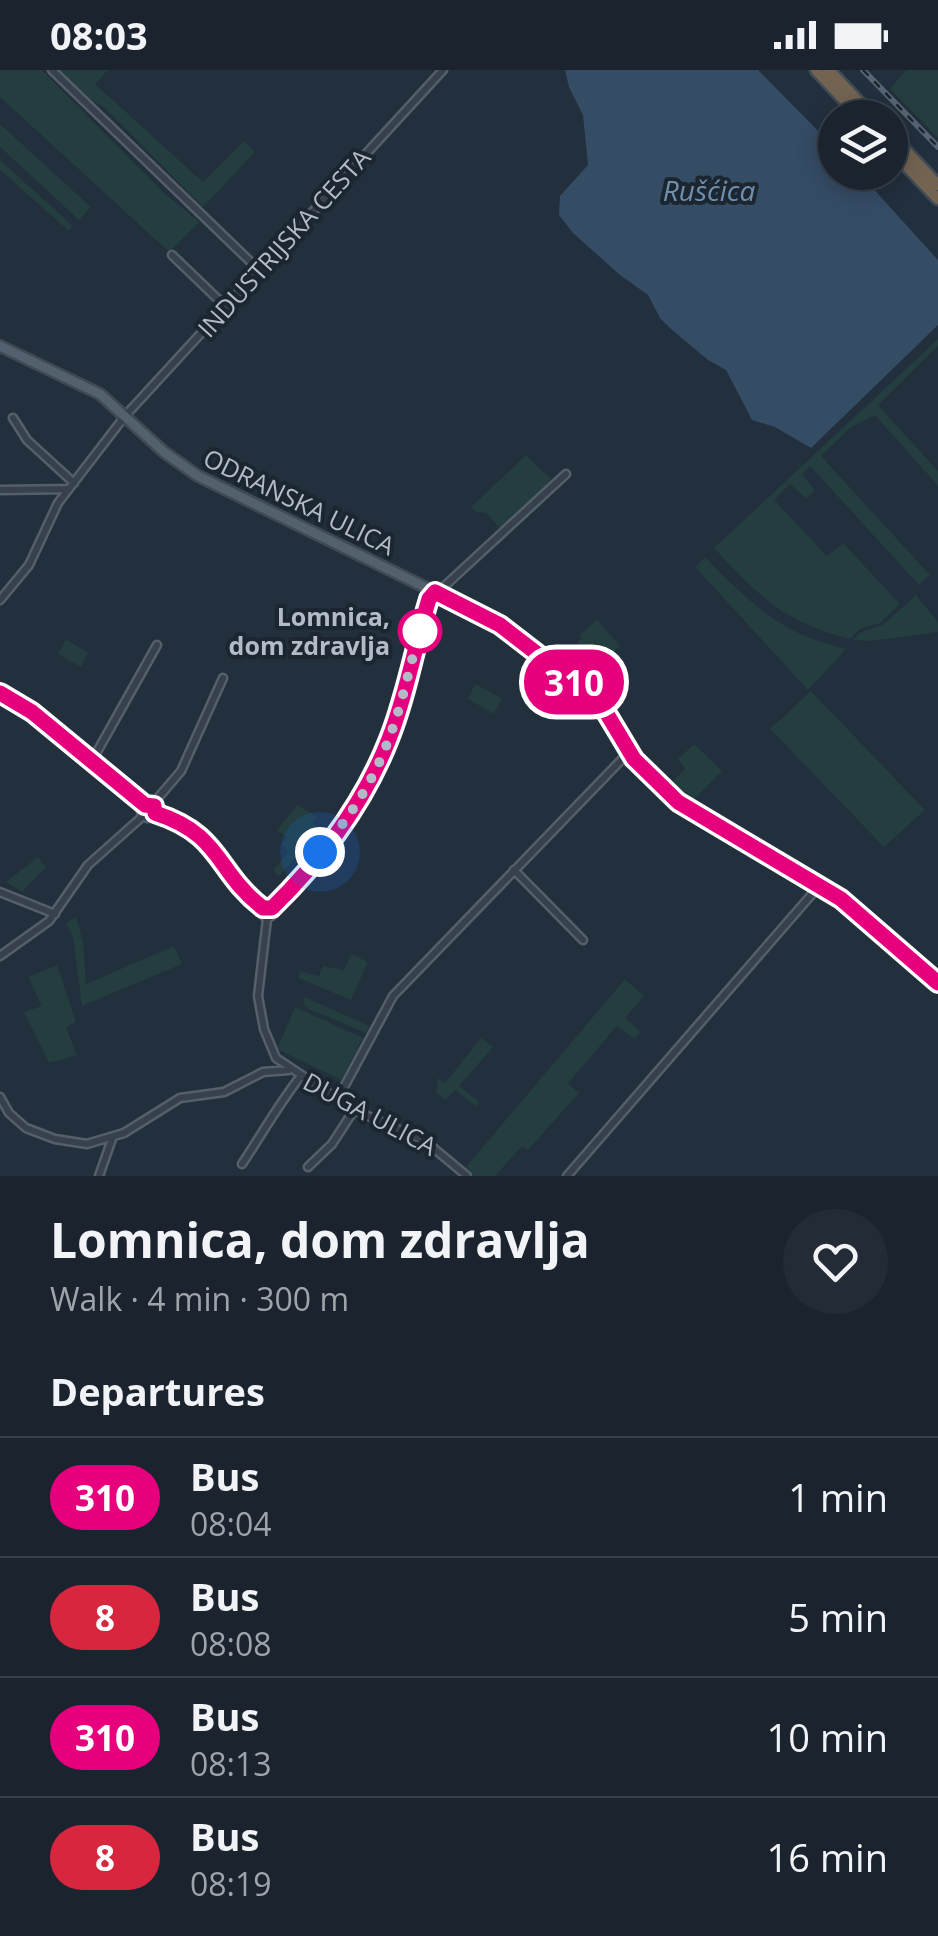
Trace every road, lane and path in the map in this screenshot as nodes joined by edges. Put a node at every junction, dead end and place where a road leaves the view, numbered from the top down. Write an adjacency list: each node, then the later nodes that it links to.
1 (52, 70): 12 (street)
2 (443, 70): 12 (street, INDUSTRIJSKA CESTA)
3 (816, 70): 5 (highway)
4 (829, 70): 6 (highway)
5 (844, 100)
6 (857, 100)
7 (908, 153): 9 (highway)
8 (908, 168): 10 (highway)
9 (938, 185)
10 (938, 200)
11 (172, 255): 13 (street)
12 (260, 271): 13 (street, INDUSTRIJSKA CESTA)
13 (226, 308): 15 (street, INDUSTRIJSKA CESTA)
14 (0, 346): 15 (main road, ODRANSKA ULICA)
15 (125, 416): 18 (street, INDUSTRIJSKA CESTA); 20 (main road, ODRANSKA ULICA)
16 (14, 418): 18 (street)
17 (566, 474): 20 (street)
18 (71, 486): 19 (street); 21 (street, INDUSTRIJSKA CESTA)
19 (0, 490)
20 (436, 593): 25 (street); 32 (street)
21 (0, 600)
22 (157, 645): 26 (street)
23 (223, 678): 27 (street)
24 (0, 694): 26 (street)
25 (629, 752): 28 (street); 29 (street)
26 (93, 760): 27 (street)
27 (150, 807): 31 (street); 33 (street)
28 (514, 870): 35 (street); 40 (street)
29 (820, 886): 37 (street); 50 (street)
30 (0, 892): 33 (street)
31 (263, 908): 32 (street); 34 (street)
32 (272, 908): 34 (street)
33 (55, 914): 36 (street)
34 (267, 919): 38 (street)
35 (583, 940)
36 (0, 956)
37 (938, 983)
38 (289, 1070): 39 (street, DUGA ULICA); 45 (street, DUGA ULICA)
39 (300, 1077): 41 (street, DUGA ULICA); 46 (street)
40 (344, 1088): 41 (street); 43 (street)
41 (327, 1094): 43 (street, DUGA ULICA)
42 (0, 1097): 45 (street, DUGA ULICA)
43 (340, 1102): 44 (street, DUGA ULICA)
44 (354, 1110): 47 (street); 49 (street, DUGA ULICA)
45 (112, 1138): 48 (street)
46 (242, 1164)
47 (308, 1167)
48 (98, 1176)
49 (467, 1176)
50 (567, 1176)

